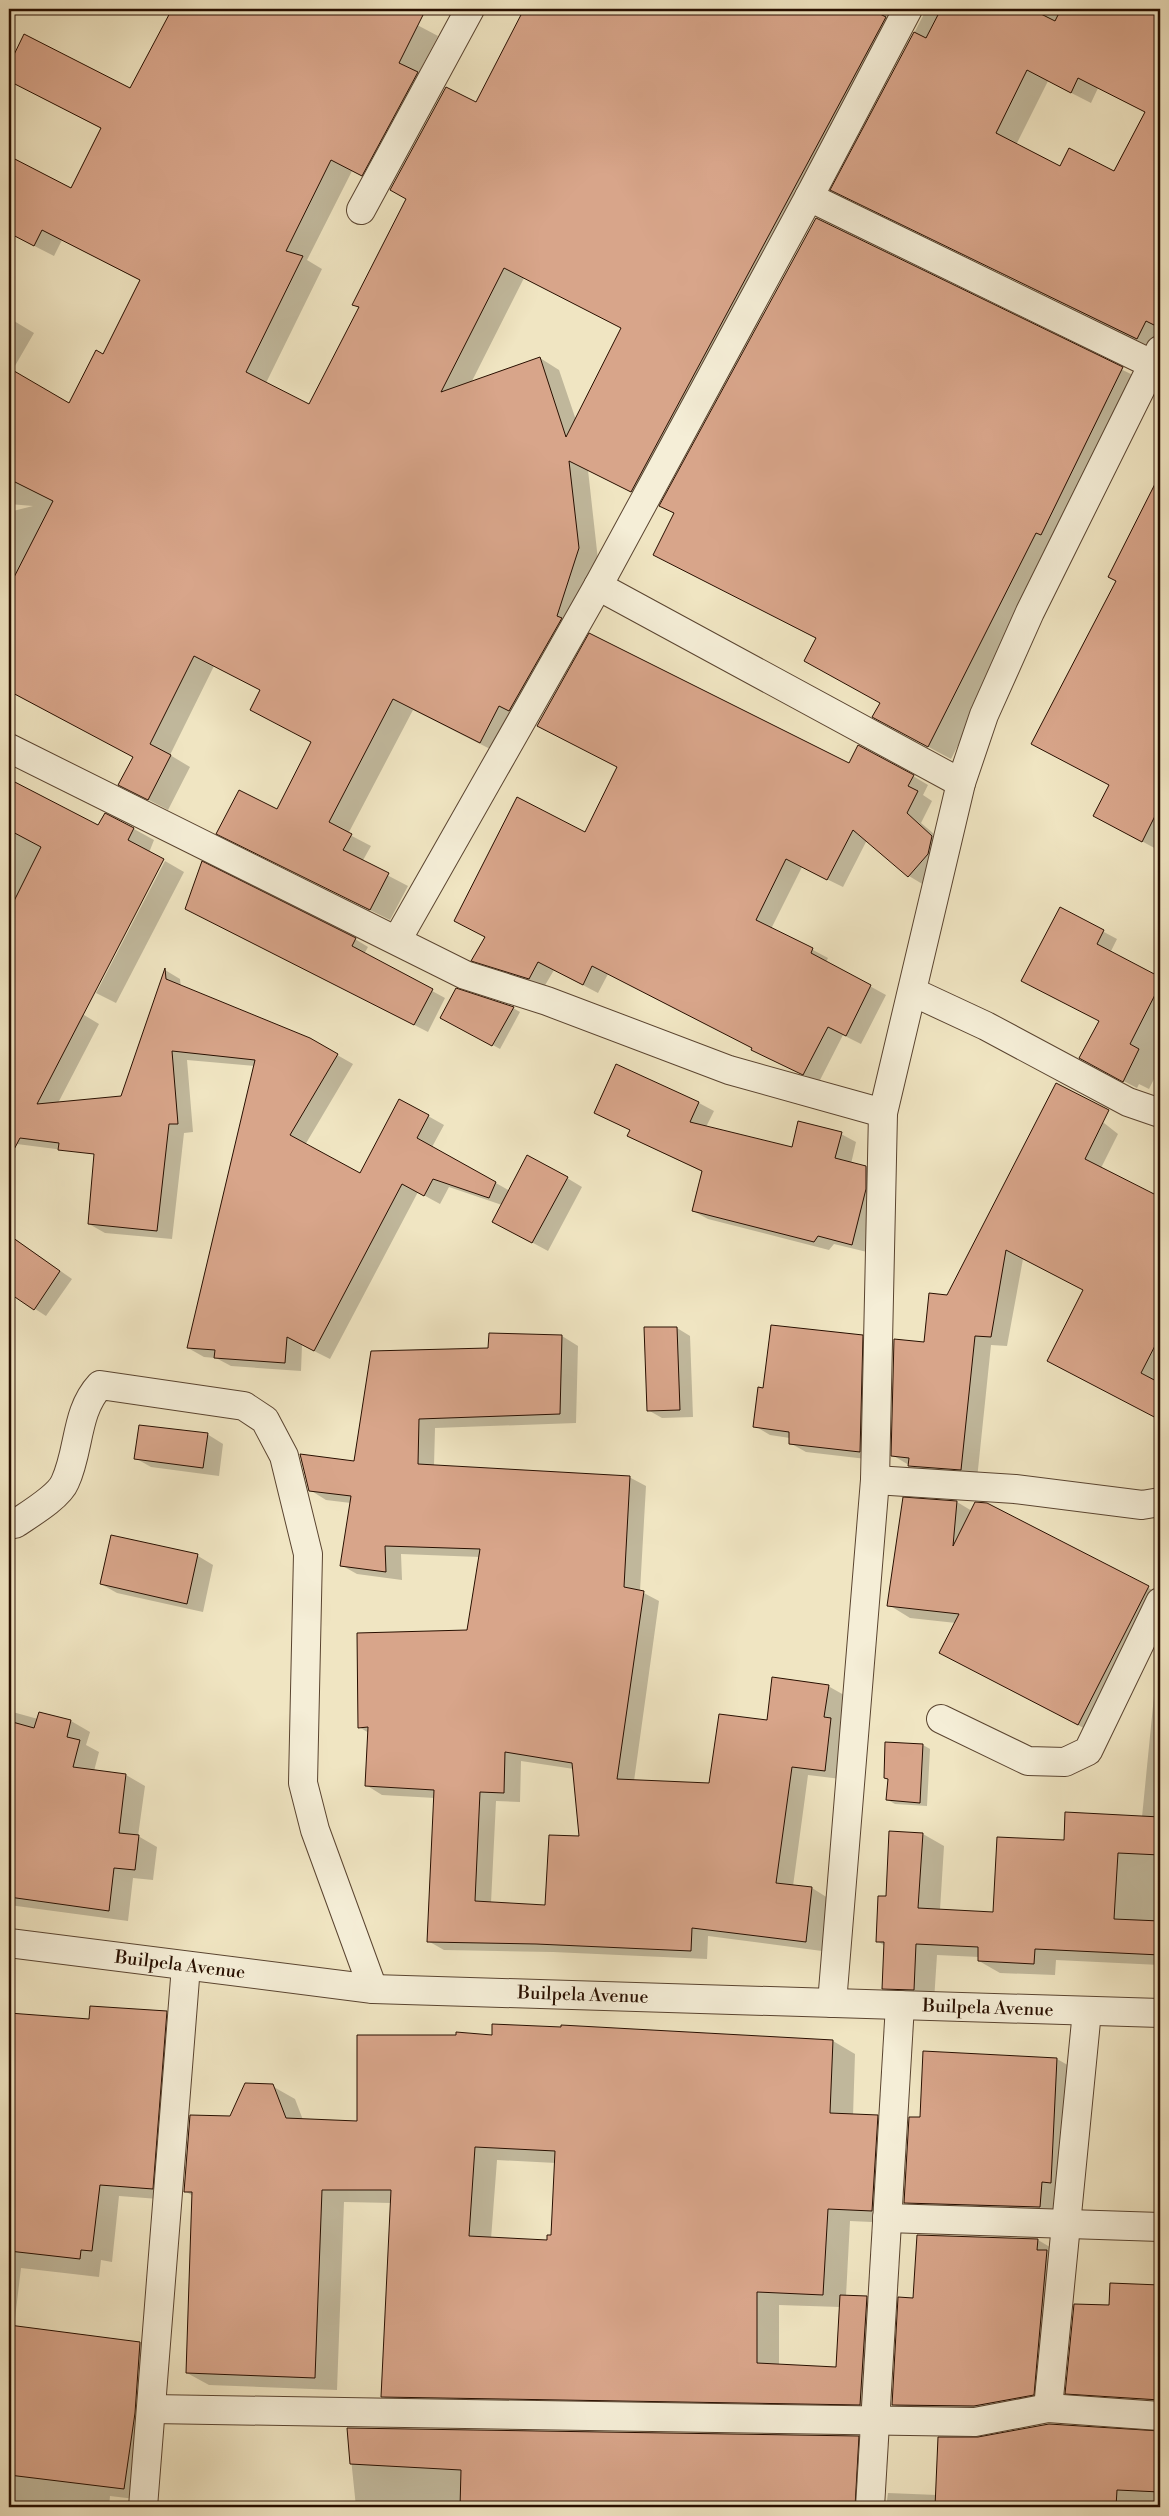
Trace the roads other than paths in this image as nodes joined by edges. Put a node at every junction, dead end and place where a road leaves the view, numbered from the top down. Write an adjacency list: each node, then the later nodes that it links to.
1 (470, 9): 4 (street)
2 (908, 9): 3 (street)
3 (809, 197): 5 (street); 6 (street)
4 (362, 210)
5 (1158, 361): 8 (street)
6 (598, 586): 8 (street); 9 (street)
7 (9, 748): 9 (street)
8 (961, 783): 10 (street)
9 (397, 940): 11 (street)
10 (914, 992): 11 (street); 12 (street)
11 (883, 1113): 13 (street)
12 (1160, 1113)
13 (875, 1480): 14 (street); 21 (street)
14 (1160, 1502)
15 (9, 1524): 20 (street)
16 (1160, 1602): 17 (street)
17 (941, 1719)
18 (9, 1943): 19 (street, Builpela Avenue)
19 (186, 1966): 20 (street, Builpela Avenue); 28 (street)
20 (374, 1989): 21 (street, Builpela Avenue)
21 (832, 2003): 22 (street, Builpela Avenue)
22 (900, 2005): 23 (street, Builpela Avenue); 25 (street)
23 (1087, 2011): 24 (street, Builpela Avenue); 26 (street)
24 (1160, 2013)
25 (887, 2218): 26 (street); 31 (street)
26 (1066, 2222): 27 (street); 29 (street)
27 (1160, 2227)
28 (152, 2408): 31 (street); 32 (street)
29 (1048, 2408): 30 (street); 31 (street)
30 (1160, 2416)
31 (875, 2420): 33 (street)
32 (143, 2507)
33 (870, 2507)

